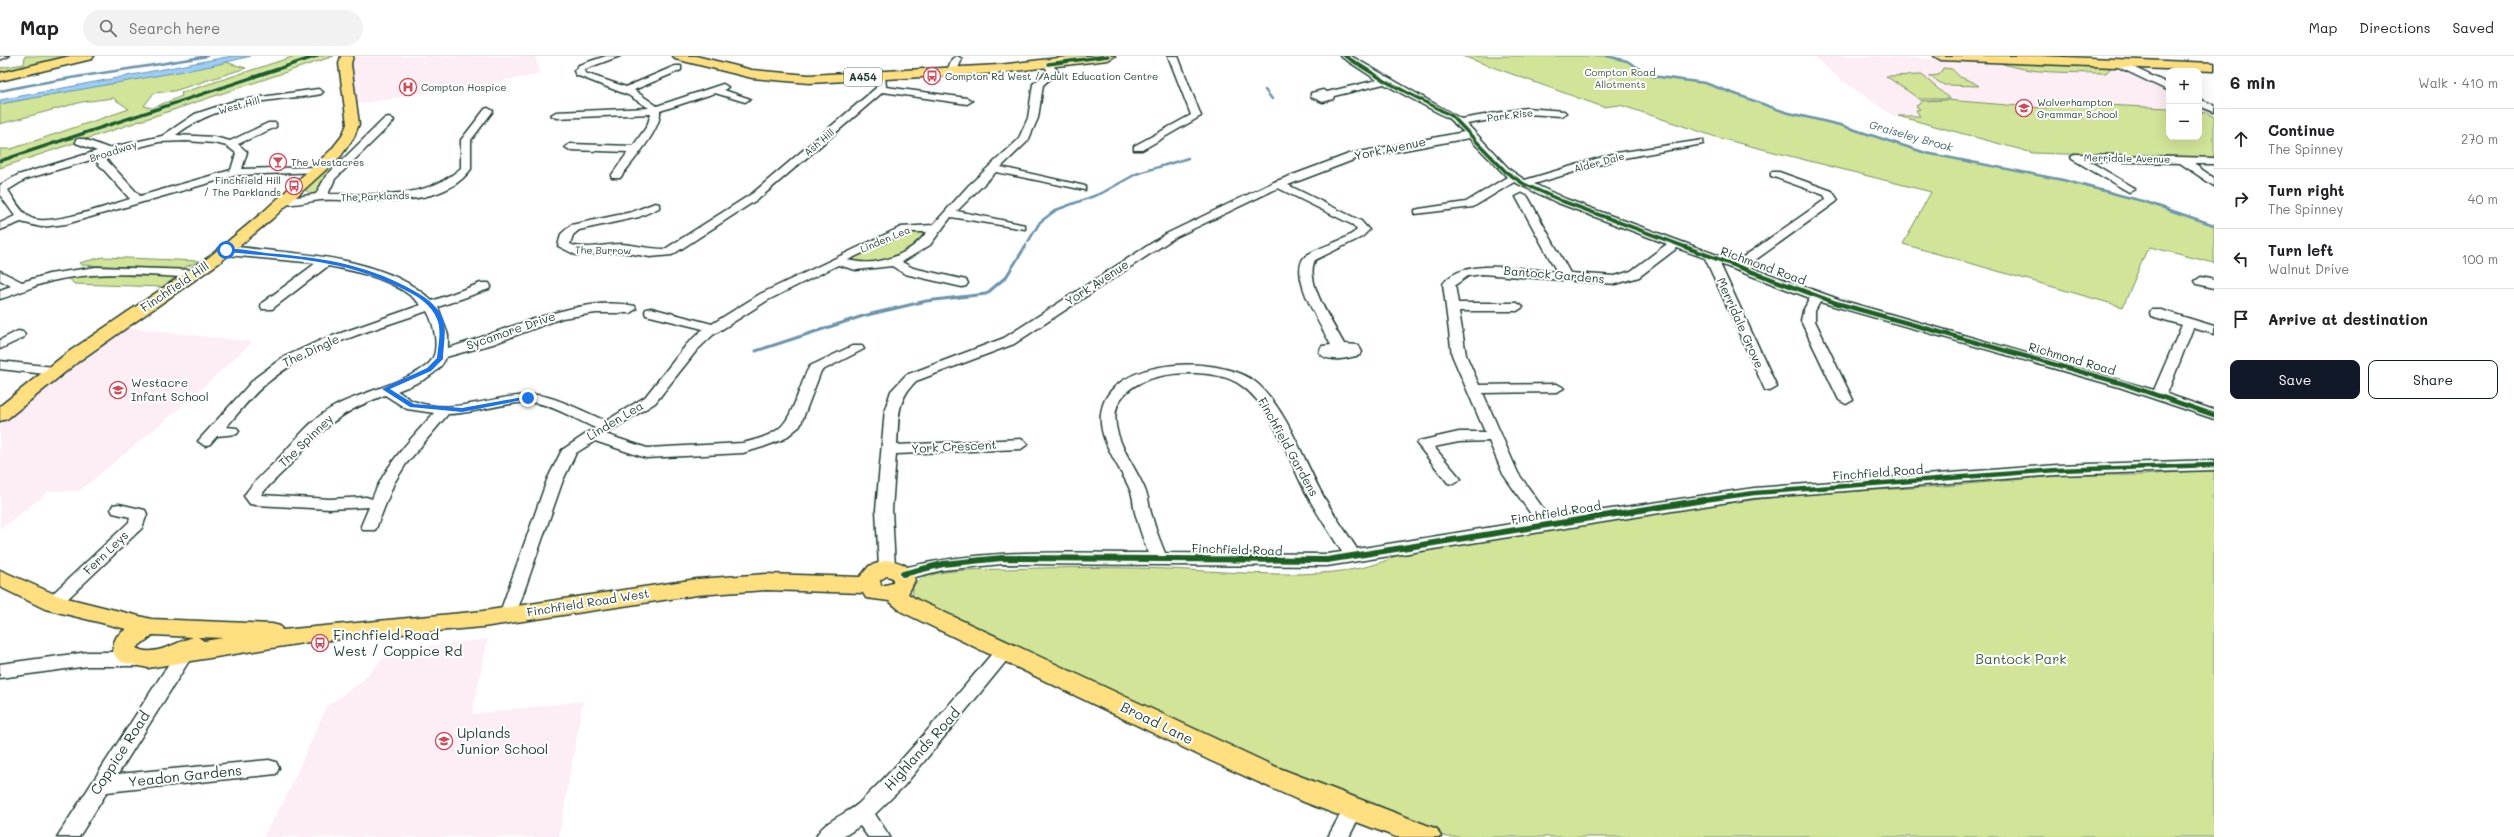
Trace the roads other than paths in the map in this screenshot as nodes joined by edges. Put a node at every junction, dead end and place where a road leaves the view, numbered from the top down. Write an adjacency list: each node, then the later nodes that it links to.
1 (4, 56): 9 (street)
2 (86, 56): 17 (highway)
3 (347, 56): 48 (main road, Finchfield Hill)
4 (614, 56): 21 (street)
5 (1108, 56): 10 (highway, A454)
6 (1173, 56): 41 (street)
7 (1344, 56): 18 (street, Richmond Road)
8 (1941, 56): 12 (highway)
9 (0, 57)
10 (1068, 58): 13 (highway, A454)
11 (957, 59): 16 (street)
12 (2117, 63): 15 (highway); 20 (street)
13 (1048, 64): 16 (highway, A454); 47 (street, Linden Lea)
14 (680, 65): 19 (highway, A454); 21 (street)
15 (2214, 67)
16 (951, 73): 19 (highway, A454)
17 (0, 76)
18 (1385, 81): 25 (street); 33 (street, Richmond Road)
19 (880, 82): 24 (street); 57 (street, Ash Hill)
20 (2166, 87)
21 (625, 91): 28 (street)
22 (318, 92): 36 (street, West Hill)
23 (745, 99): 28 (street)
24 (967, 101)
25 (1316, 103)
26 (2202, 103): 27 (street)
27 (2214, 109)
28 (655, 110): 31 (street); 42 (street)
29 (488, 111): 58 (street, The Parklands)
30 (1561, 113): 33 (street, Park Rise)
31 (556, 115)
32 (389, 120): 58 (street)
33 (1460, 122): 35 (street, Richmond Road)
34 (272, 125): 39 (street)
35 (1472, 134): 52 (street, Richmond Road); 53 (street, York Avenue)
36 (166, 138): 39 (street, Broadway); 43 (street, Broadway)
37 (80, 141): 43 (street)
38 (1699, 142): 52 (street, Alder Dale)
39 (231, 144): 49 (street)
40 (570, 147): 42 (street)
41 (1138, 148)
42 (638, 149): 50 (street)
43 (109, 152): 44 (street, Broadway)
44 (97, 156): 59 (street); 65 (street, Broadway)
45 (2182, 160): 46 (street, Merridale Avenue); 54 (street); 56 (street, Merridale Avenue)
46 (2214, 161)
47 (992, 168): 55 (street); 64 (street, Linden Lea)
48 (318, 170): 49 (street); 60 (main road, Finchfield Hill)
49 (236, 172): 59 (street)
50 (615, 173)
51 (1782, 178): 75 (street)
52 (1519, 181): 63 (street, Alder Dale); 69 (street, Richmond Road)
53 (1278, 184): 98 (street); 117 (street, York Avenue)
54 (2214, 184)
55 (1081, 188)
56 (2128, 189)
57 (757, 194): 62 (street, The Burrow)
58 (319, 198): 60 (street, The Parklands)
59 (137, 200): 65 (street)
60 (284, 202): 70 (main road, Finchfield Hill)
61 (1538, 202): 78 (street)
62 (655, 206)
63 (1419, 212)
64 (948, 213): 67 (street, Linden Lea); 68 (street)
65 (21, 218): 66 (street)
66 (0, 227)
67 (936, 228): 73 (street, Linden Lea); 74 (street, Linden Lea)
68 (1013, 229)
69 (1674, 244): 71 (street, Richmond Road); 78 (street, Bantock Gardens)
70 (226, 250): 72 (street); 76 (main road, Finchfield Hill)
71 (1711, 258): 75 (street, Richmond Road); 103 (street, Merridale Grove)
72 (327, 261): 86 (street); 90 (street)
73 (836, 261): 74 (street, Linden Lea); 94 (street, Linden Lea)
74 (893, 262): 80 (street)
75 (1737, 267): 85 (street, Richmond Road)
76 (195, 274): 82 (street); 102 (main road, Finchfield Hill)
77 (0, 275): 82 (street)
78 (1566, 277): 87 (street, Bantock Gardens)
79 (2201, 281): 81 (street)
80 (962, 284)
81 (2214, 284)
82 (21, 286): 84 (street)
83 (486, 286): 86 (street, The Dingle)
84 (0, 295)
85 (1817, 296): 107 (street, Richmond Road); 108 (street)
86 (431, 305): 100 (street); 113 (street, The Dingle)
87 (1451, 307): 88 (street); 104 (street, Bantock Gardens)
88 (1517, 307)
89 (630, 309): 100 (street, Sycamore Drive)
90 (280, 310)
91 (651, 312): 94 (street)
92 (2156, 314): 93 (street)
93 (2188, 323): 95 (street); 107 (street)
94 (714, 328): 112 (street, Linden Lea)
95 (2214, 330)
96 (18, 335): 97 (street)
97 (0, 345)
98 (1339, 348)
99 (857, 349): 114 (street)
100 (441, 354): 106 (street, The Spinney)
101 (0, 366): 102 (street)
102 (54, 372): 110 (main road, Finchfield Hill)
103 (1770, 387)
104 (1473, 388): 105 (street); 115 (street, Bantock Gardens)
105 (1557, 388)
106 (385, 389): 109 (street); 120 (street, The Spinney)
107 (2159, 395): 111 (street, Richmond Road)
108 (1846, 400)
109 (444, 410): 112 (street); 123 (street)
110 (0, 415)
111 (2214, 415)
112 (607, 427): 114 (street, Linden Lea)
113 (232, 431)
114 (592, 435): 129 (street, Linden Lea)
115 (1493, 436): 119 (street); 122 (street, Bantock Gardens)
116 (1021, 444): 117 (street, York Crescent)
117 (888, 450): 127 (street, York Avenue)
118 (2214, 465): 122 (street, Finchfield Road)
119 (1453, 480)
120 (366, 502)
121 (119, 509): 128 (street, Fern Leys)
122 (1546, 524): 125 (street, Finchfield Road)
123 (368, 526)
124 (1158, 557): 125 (street, Finchfield Road); 125 (street, Finchfield Gardens); 127 (street, Finchfield Road)
125 (1354, 557)
126 (0, 578): 128 (main road)
127 (895, 578): 129 (main road, Finchfield Road West); 133 (main road, Broad Lane)
128 (53, 603): 132 (main road)
129 (508, 615): 131 (main road, Finchfield Road West)
130 (194, 628): 131 (main road, Finchfield Road West); 132 (main road, Finchfield Road West); 134 (main road)
131 (309, 634): 134 (main road, Finchfield Road West)
132 (128, 640): 134 (main road, Finchfield Road West); 135 (street)
133 (1006, 649): 138 (main road, Broad Lane); 139 (street, Highlands Road)
134 (174, 660): 137 (street, Coppice Road)
135 (0, 671)
136 (269, 768): 137 (street, Yeadon Gardens)
137 (101, 784): 140 (street, Coppice Road)
138 (1353, 810): 143 (street); 144 (main road, Broad Lane)
139 (862, 813): 141 (street, Highlands Road); 142 (street)
140 (67, 837)
141 (826, 837)
142 (880, 837)
143 (1338, 837)
144 (1428, 837)

